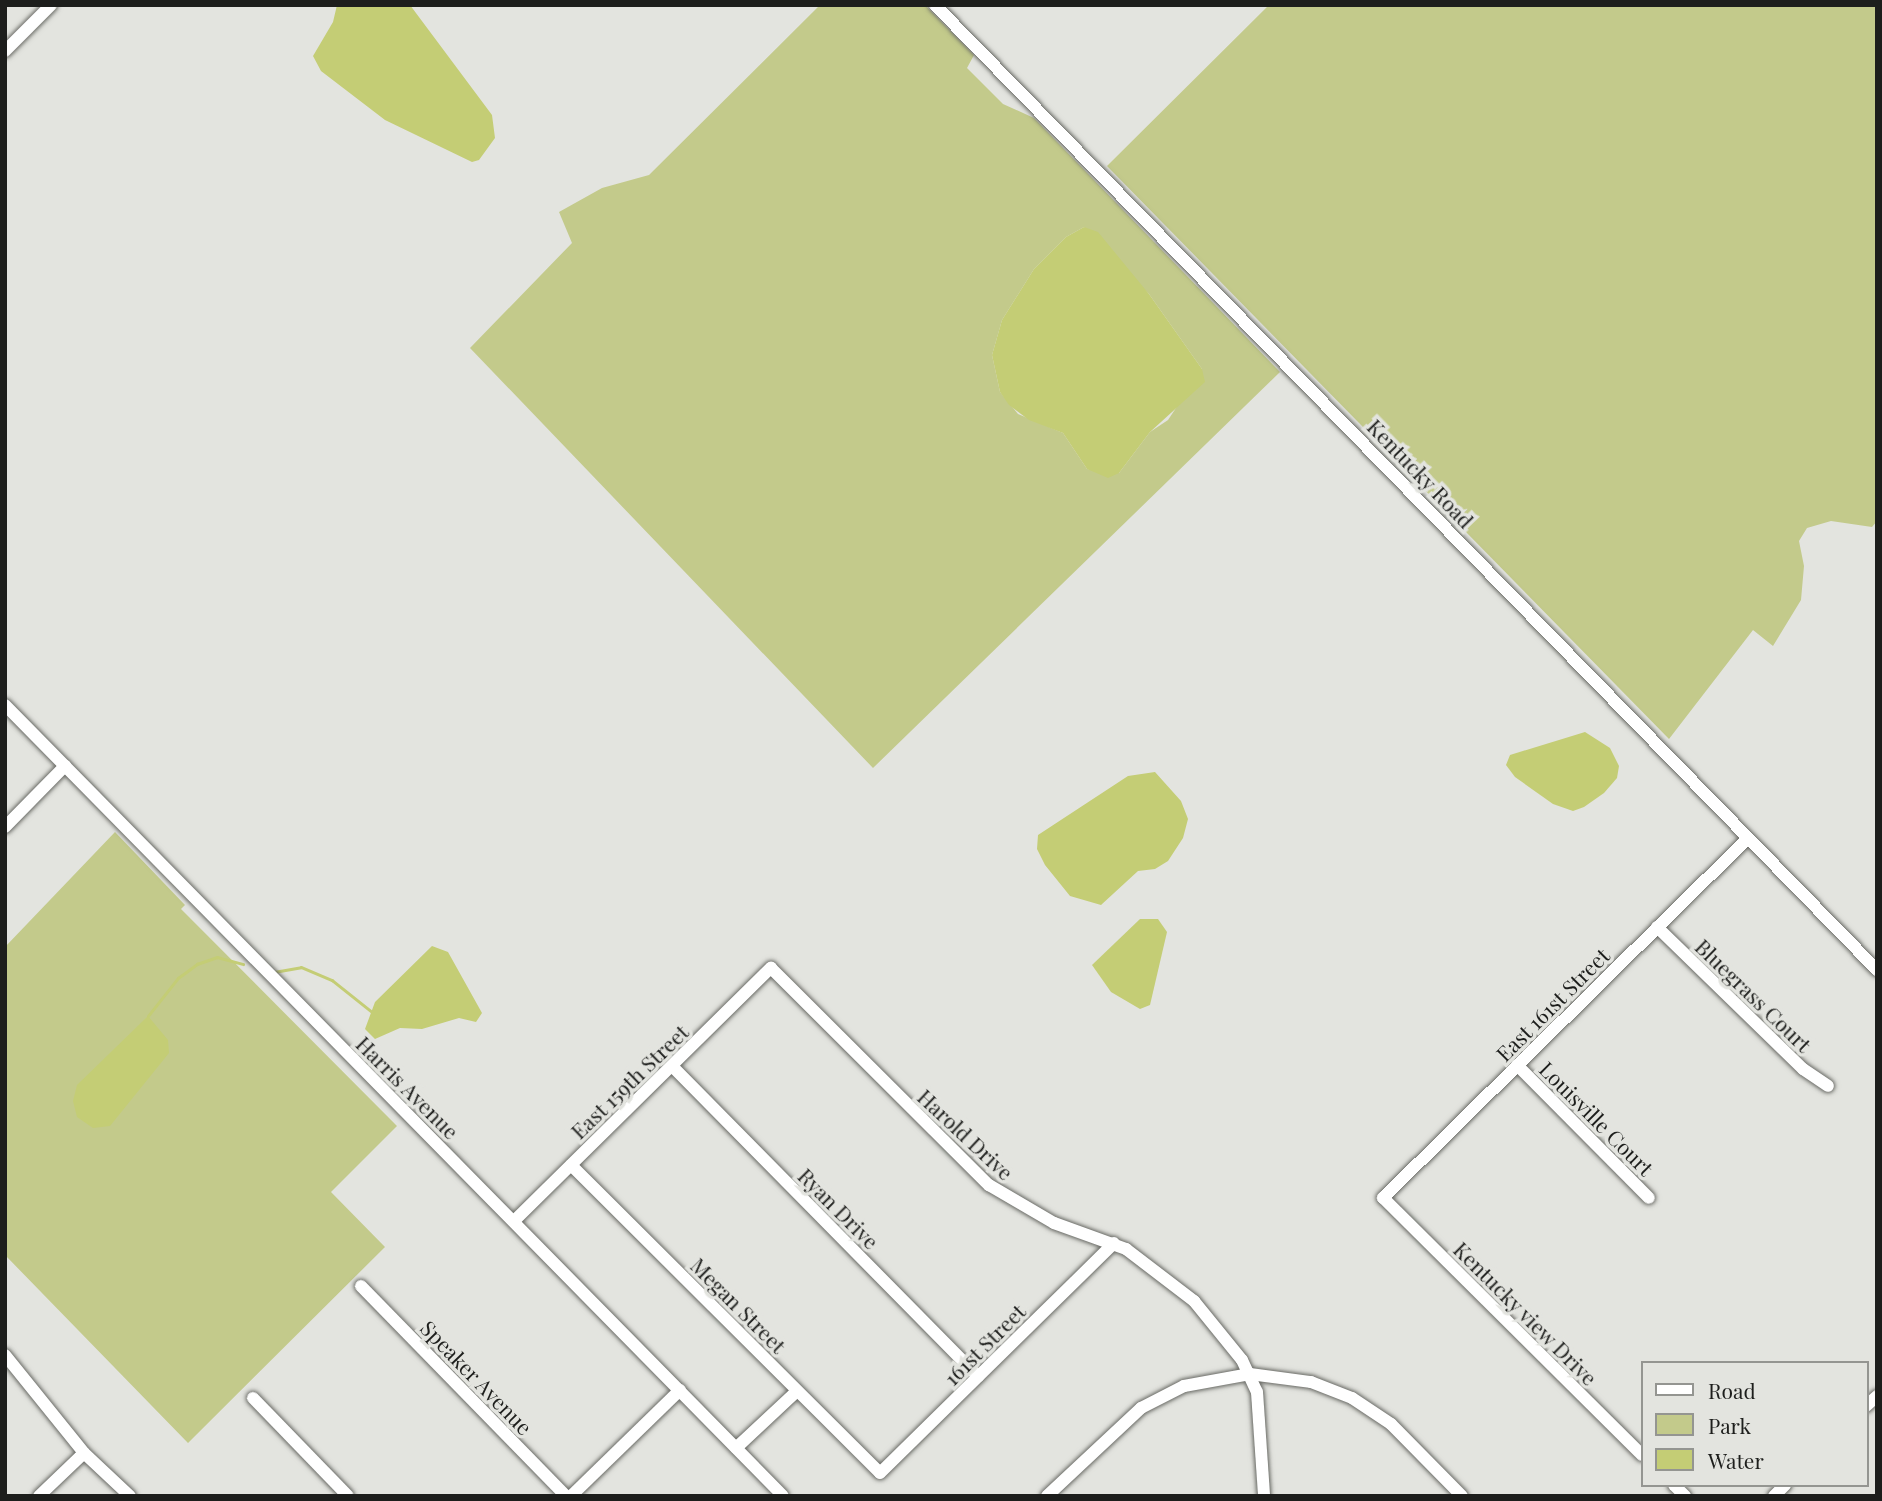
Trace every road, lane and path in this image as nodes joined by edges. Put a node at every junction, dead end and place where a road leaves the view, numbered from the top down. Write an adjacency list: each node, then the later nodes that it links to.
1 (51, 5): 3 (street)
2 (935, 5): 7 (street, Kentucky Road)
3 (5, 51)
4 (5, 705): 5 (street, Harris Avenue)
5 (65, 766): 6 (street); 17 (street, Harris Avenue)
6 (5, 827)
7 (1748, 838): 8 (street, East 161st Street); 10 (street, Kentucky Road)
8 (1657, 927): 11 (street, East 161st Street); 13 (street, Bluegrass Court)
9 (771, 968): 12 (street, East 159th Street); 18 (street, Harold Drive)
10 (1877, 970)
11 (1517, 1065): 15 (street, East 161st Street); 16 (street, Louisville Court)
12 (672, 1066): 14 (street, East 159th Street); 22 (street, Ryan Drive)
13 (1828, 1086)
14 (571, 1165): 17 (street, East 159th Street); 24 (street, Megan Street)
15 (1383, 1198): 28 (street, Kentucky view Drive)
16 (1649, 1198)
17 (514, 1221): 23 (street, Harris Avenue)
18 (1114, 1243): 21 (street, Harold Drive); 22 (street, 161st Street)
19 (360, 1286): 33 (street, Speaker Avenue)
20 (5, 1355): 27 (street)
21 (1250, 1374): 36 (street); 37 (street); 38 (street)
22 (978, 1376): 29 (street, 161st Street)
23 (680, 1390): 26 (street, Harris Avenue); 34 (street)
24 (797, 1391): 26 (street); 29 (street, Megan Street)
25 (253, 1398): 32 (street)
26 (736, 1448): 35 (street, Harris Avenue)
27 (84, 1453): 30 (street); 31 (street)
28 (1640, 1453)
29 (880, 1473)
30 (39, 1496)
31 (130, 1496)
32 (348, 1496)
33 (566, 1496)
34 (572, 1496)
35 (783, 1496)
36 (1047, 1496)
37 (1264, 1496)
38 (1462, 1496)

